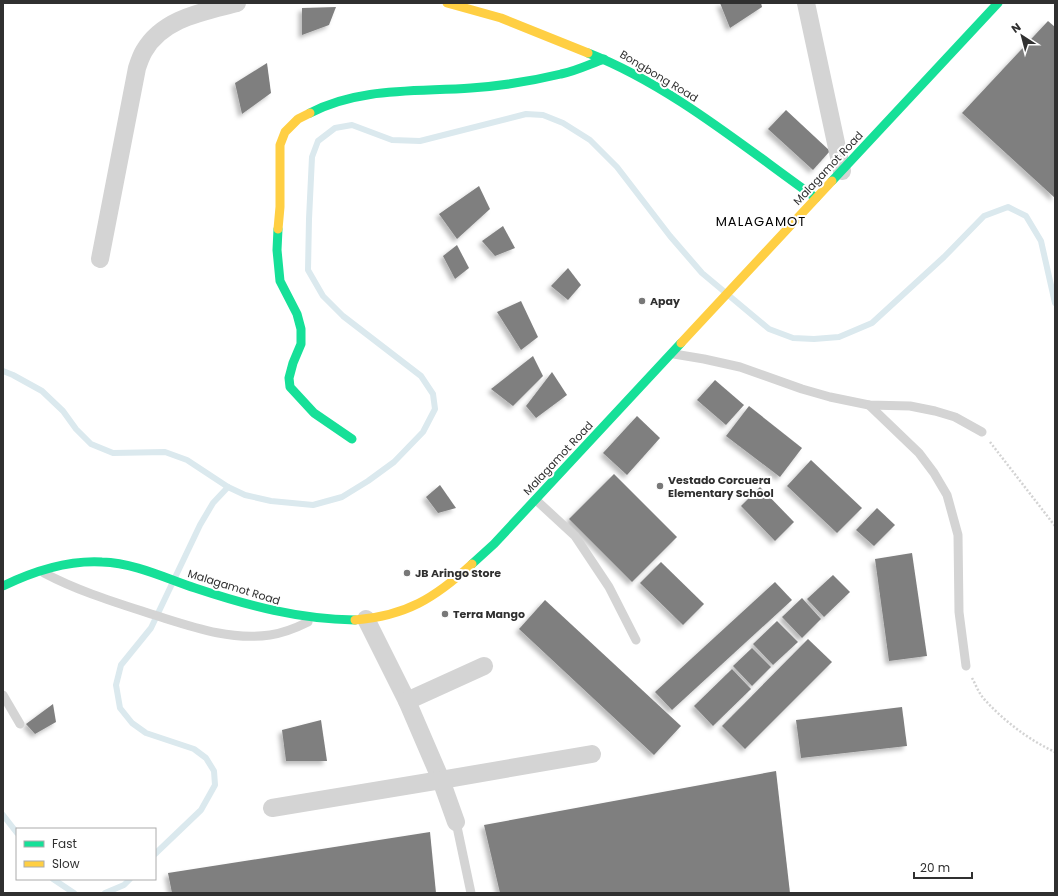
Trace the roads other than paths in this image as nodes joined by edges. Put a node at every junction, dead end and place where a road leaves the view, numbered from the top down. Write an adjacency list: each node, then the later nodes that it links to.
1 (237, 3): 8 (street)
2 (447, 3): 5 (street, Bongbong Road)
3 (806, 3): 6 (street)
4 (998, 3): 6 (street, Malagamot Road)
5 (604, 58): 7 (street, Bongbong Road); 12 (street)
6 (842, 171): 7 (street, Malagamot Road)
7 (816, 198): 9 (street, Malagamot Road)
8 (100, 259)
9 (672, 354): 10 (lane); 13 (street, Malagamot Road)
10 (869, 405): 11 (lane); 20 (lane)
11 (982, 432)
12 (352, 438)
13 (536, 500): 17 (street, Malagamot Road); 18 (lane)
14 (39, 570): 15 (street, Malagamot Road); 16 (street, Malagamot Road); 16 (lane)
15 (3, 586)
16 (316, 618): 17 (street, Malagamot Road)
17 (366, 619): 22 (street)
18 (636, 640)
19 (484, 666): 22 (street)
20 (966, 666)
21 (3, 695): 23 (lane)
22 (407, 701): 25 (street)
23 (20, 724)
24 (592, 754): 25 (street)
25 (442, 780): 26 (street); 27 (street)
26 (272, 808)
27 (456, 822): 28 (lane)
28 (471, 893)

